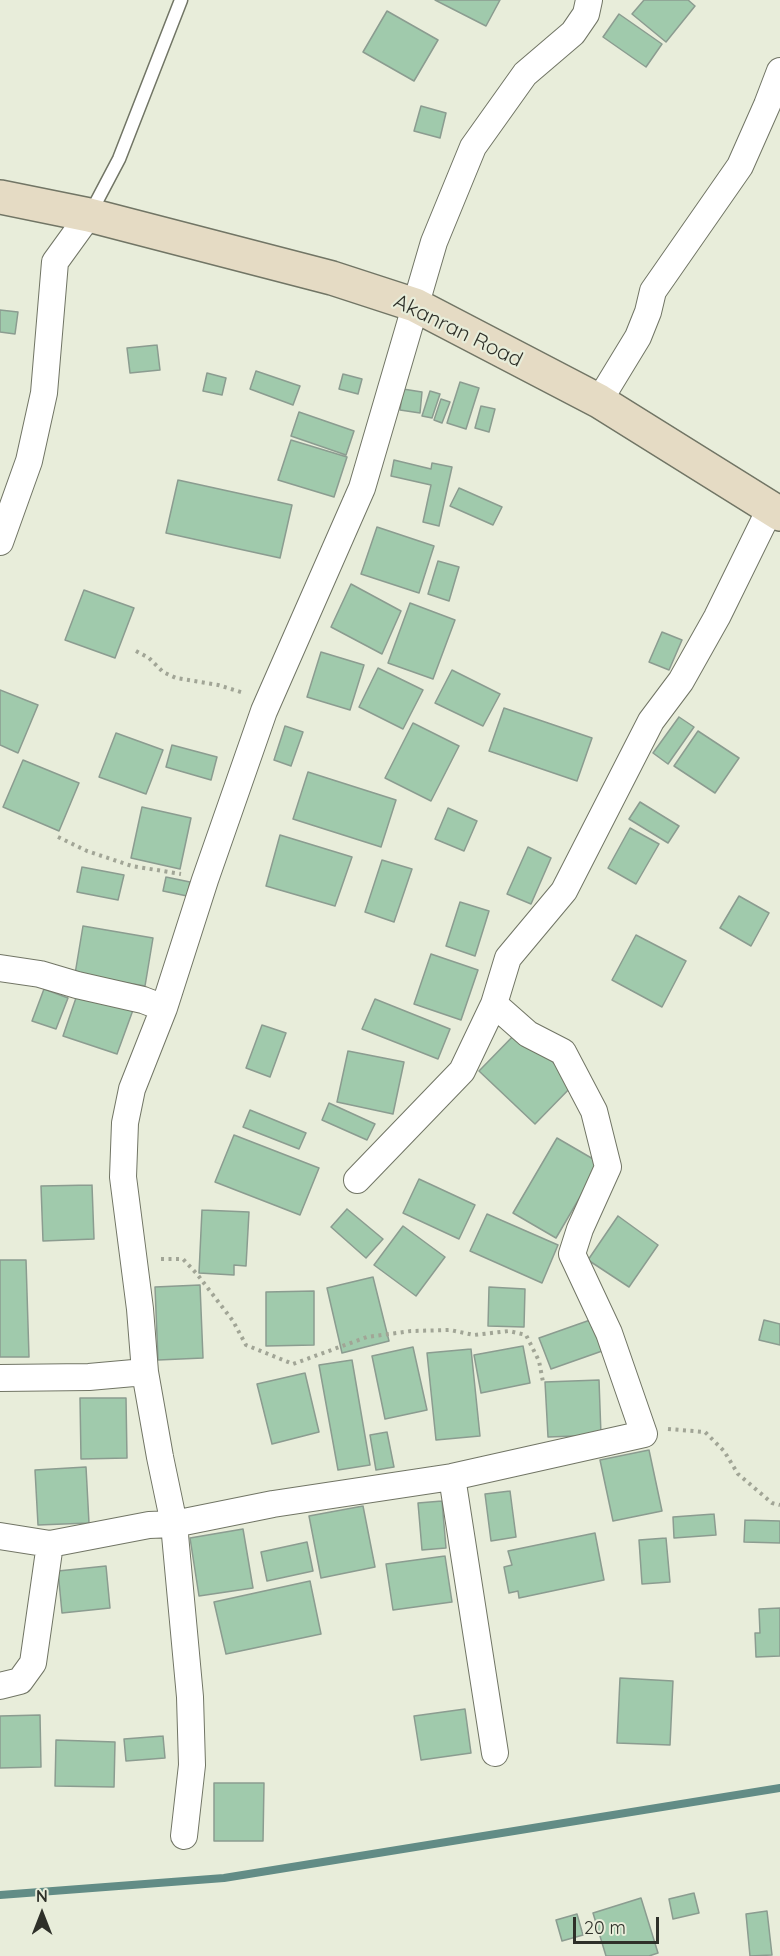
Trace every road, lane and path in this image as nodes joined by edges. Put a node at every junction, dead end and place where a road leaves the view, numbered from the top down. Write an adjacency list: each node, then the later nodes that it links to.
1 (181, 0): 5 (lane)
2 (589, 0): 6 (street)
3 (780, 71): 7 (street)
4 (0, 197): 5 (main road, Akanran Road)
5 (89, 215): 6 (main road, Akanran Road); 9 (street)
6 (415, 305): 7 (main road, Akanran Road); 11 (street)
7 (599, 401): 8 (main road, Akanran Road)
8 (776, 511): 15 (street)
9 (0, 542)
10 (136, 651): 11 (path)
11 (271, 695): 13 (street)
12 (58, 837): 13 (path)
13 (205, 880): 16 (street)
14 (0, 968): 16 (street)
15 (494, 1004): 17 (street); 22 (street)
16 (164, 1008): 18 (street)
17 (357, 1180)
18 (134, 1258): 19 (street); 21 (path)
19 (145, 1372): 20 (street); 25 (street)
20 (0, 1378)
21 (543, 1382)
22 (644, 1434): 23 (street); 24 (path)
23 (452, 1477): 25 (street); 29 (street)
24 (780, 1505)
25 (174, 1524): 27 (street); 30 (street)
26 (0, 1536): 27 (street)
27 (50, 1544): 28 (street)
28 (0, 1686)
29 (495, 1753)
30 (184, 1836)

